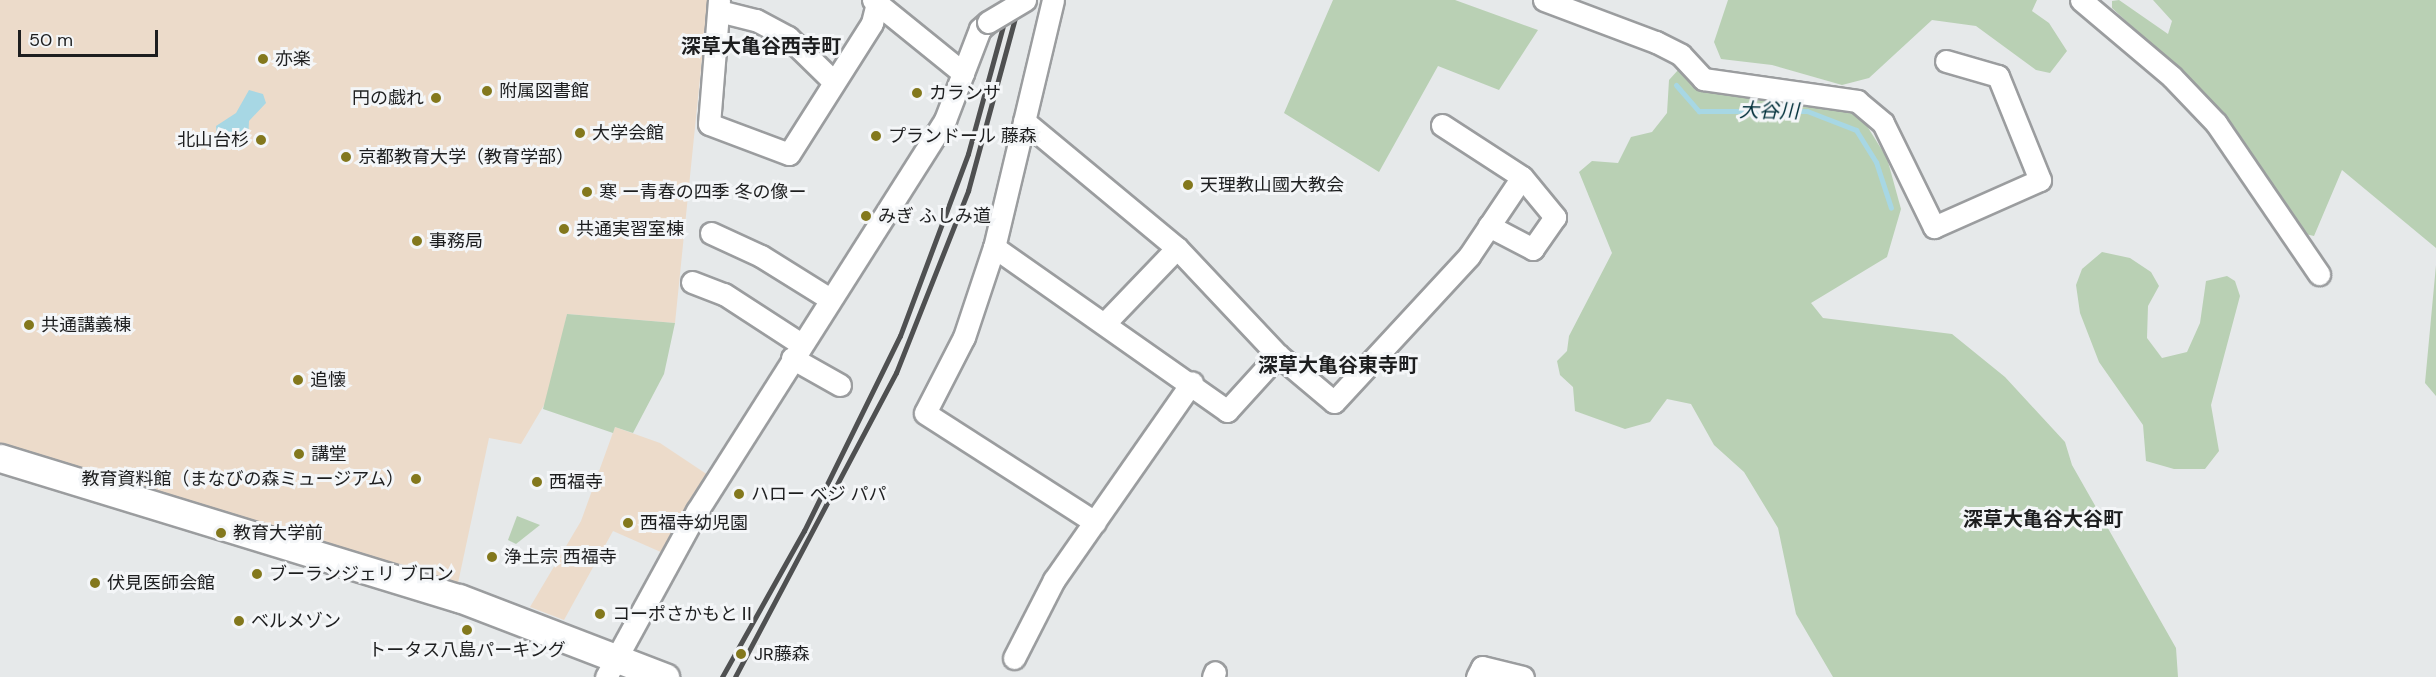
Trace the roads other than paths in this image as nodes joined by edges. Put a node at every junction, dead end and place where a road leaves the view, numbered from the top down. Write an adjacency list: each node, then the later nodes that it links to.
1 (1025, 0): 9 (street, bridge)
2 (1053, 0): 11 (street)
3 (1544, 0): 7 (street)
4 (2081, 0): 18 (street)
5 (875, 2): 9 (street); 10 (street)
6 (719, 5): 10 (street); 10 (street)
7 (1592, 7): 8 (street)
8 (1946, 61)
9 (963, 73): 20 (street)
10 (834, 82)
11 (1024, 121): 16 (street); 17 (street)
12 (1442, 125): 13 (street)
13 (1522, 177): 14 (street); 14 (street)
14 (1489, 226): 23 (street)
15 (711, 233): 20 (street)
16 (994, 247): 21 (street); 27 (street)
17 (1177, 248): 21 (street); 23 (street)
18 (2319, 274)
19 (692, 282): 22 (street)
20 (830, 299): 22 (street)
21 (1105, 323): 24 (street)
22 (797, 351): 25 (street); 29 (street)
23 (1278, 355): 24 (street)
24 (1192, 382): 27 (street)
25 (840, 385)
26 (0, 458): 29 (street)
27 (1095, 522): 28 (street)
28 (1014, 658)
29 (611, 666): 30 (street)
30 (665, 677)
31 (1477, 677): 32 (street)
32 (1523, 677)

